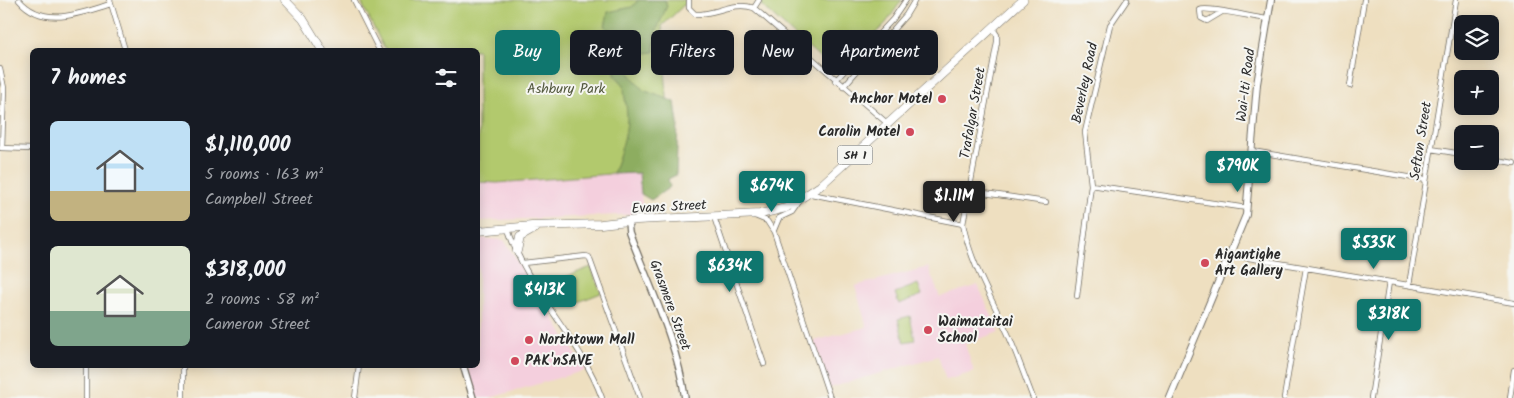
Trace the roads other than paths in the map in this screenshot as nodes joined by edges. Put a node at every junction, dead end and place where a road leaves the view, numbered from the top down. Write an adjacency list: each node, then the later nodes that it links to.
1 (19, 0): 13 (street)
2 (285, 0): 19 (highway)
3 (354, 0): 20 (street)
4 (689, 0): 14 (street)
5 (759, 0): 14 (street)
6 (906, 0): 22 (street)
7 (915, 0): 24 (street)
8 (1024, 0): 17 (highway, Evans Street / SH 1)
9 (1127, 0): 34 (street, Beverley Road)
10 (1271, 0): 16 (main road, Wai-Iti Road)
11 (1364, 0): 23 (street)
12 (1456, 0): 27 (street, Sefton Street)
13 (111, 2): 18 (street)
14 (754, 8): 22 (street)
15 (1222, 12): 15 (street); 16 (street)
16 (1268, 20): 29 (main road, Wai-Iti Road)
17 (992, 29): 25 (highway, Evans Street / SH 1); 35 (street, Trafalgar Street)
18 (124, 48)
19 (321, 48)
20 (378, 48)
21 (0, 69): 26 (street)
22 (835, 81): 24 (street)
23 (1350, 86)
24 (843, 87): 25 (street)
25 (888, 124): 36 (highway, Evans Street / SH 1)
26 (1, 148): 28 (street)
27 (1431, 148): 30 (street); 33 (street, Sefton Street)
28 (30, 149)
29 (1252, 151): 33 (street); 39 (main road, Wai-Iti Road)
30 (1454, 152)
31 (1499, 160): 32 (street)
32 (1514, 162)
33 (1426, 180): 53 (street, Sefton Street)
34 (1091, 185): 39 (street); 54 (street, Beverley Road)
35 (970, 191): 38 (street); 43 (street, Trafalgar Street)
36 (811, 194): 37 (highway, Evans Street / SH 1); 43 (street)
37 (800, 200): 40 (highway, Evans Street / SH 1); 47 (street)
38 (1046, 202)
39 (1247, 208): 49 (main road, Wai-Iti Road)
40 (751, 214): 41 (highway, Evans Street / SH 1); 47 (street)
41 (714, 217): 42 (highway, Evans Street / SH 1); 56 (street)
42 (628, 222): 44 (highway, Evans Street / SH 1); 68 (street, Grasmere Street)
43 (964, 224): 70 (street, Trafalgar Street)
44 (540, 226): 45 (highway, Evans Street / SH 1); 48 (highway)
45 (508, 229): 46 (highway, Evans Street / SH 1); 48 (street)
46 (480, 231)
47 (774, 232): 69 (street)
48 (517, 251): 50 (street)
49 (1231, 255): 51 (street); 71 (main road, Wai-Iti Road)
50 (523, 264): 66 (street); 67 (street)
51 (1306, 268): 52 (street); 72 (street)
52 (1389, 282): 53 (street); 73 (street)
53 (1409, 285): 55 (street)
54 (1077, 296)
55 (1514, 303)
56 (764, 364)
57 (86, 368): 62 (street)
58 (183, 368): 63 (street)
59 (359, 368): 64 (street)
60 (464, 368): 65 (street)
61 (1514, 370): 74 (street)
62 (86, 398)
63 (183, 398)
64 (355, 398)
65 (473, 398)
66 (602, 398)
67 (640, 398)
68 (685, 398)
69 (830, 398)
70 (1033, 398)
71 (1170, 398)
72 (1284, 398)
73 (1371, 398)
74 (1510, 398)

